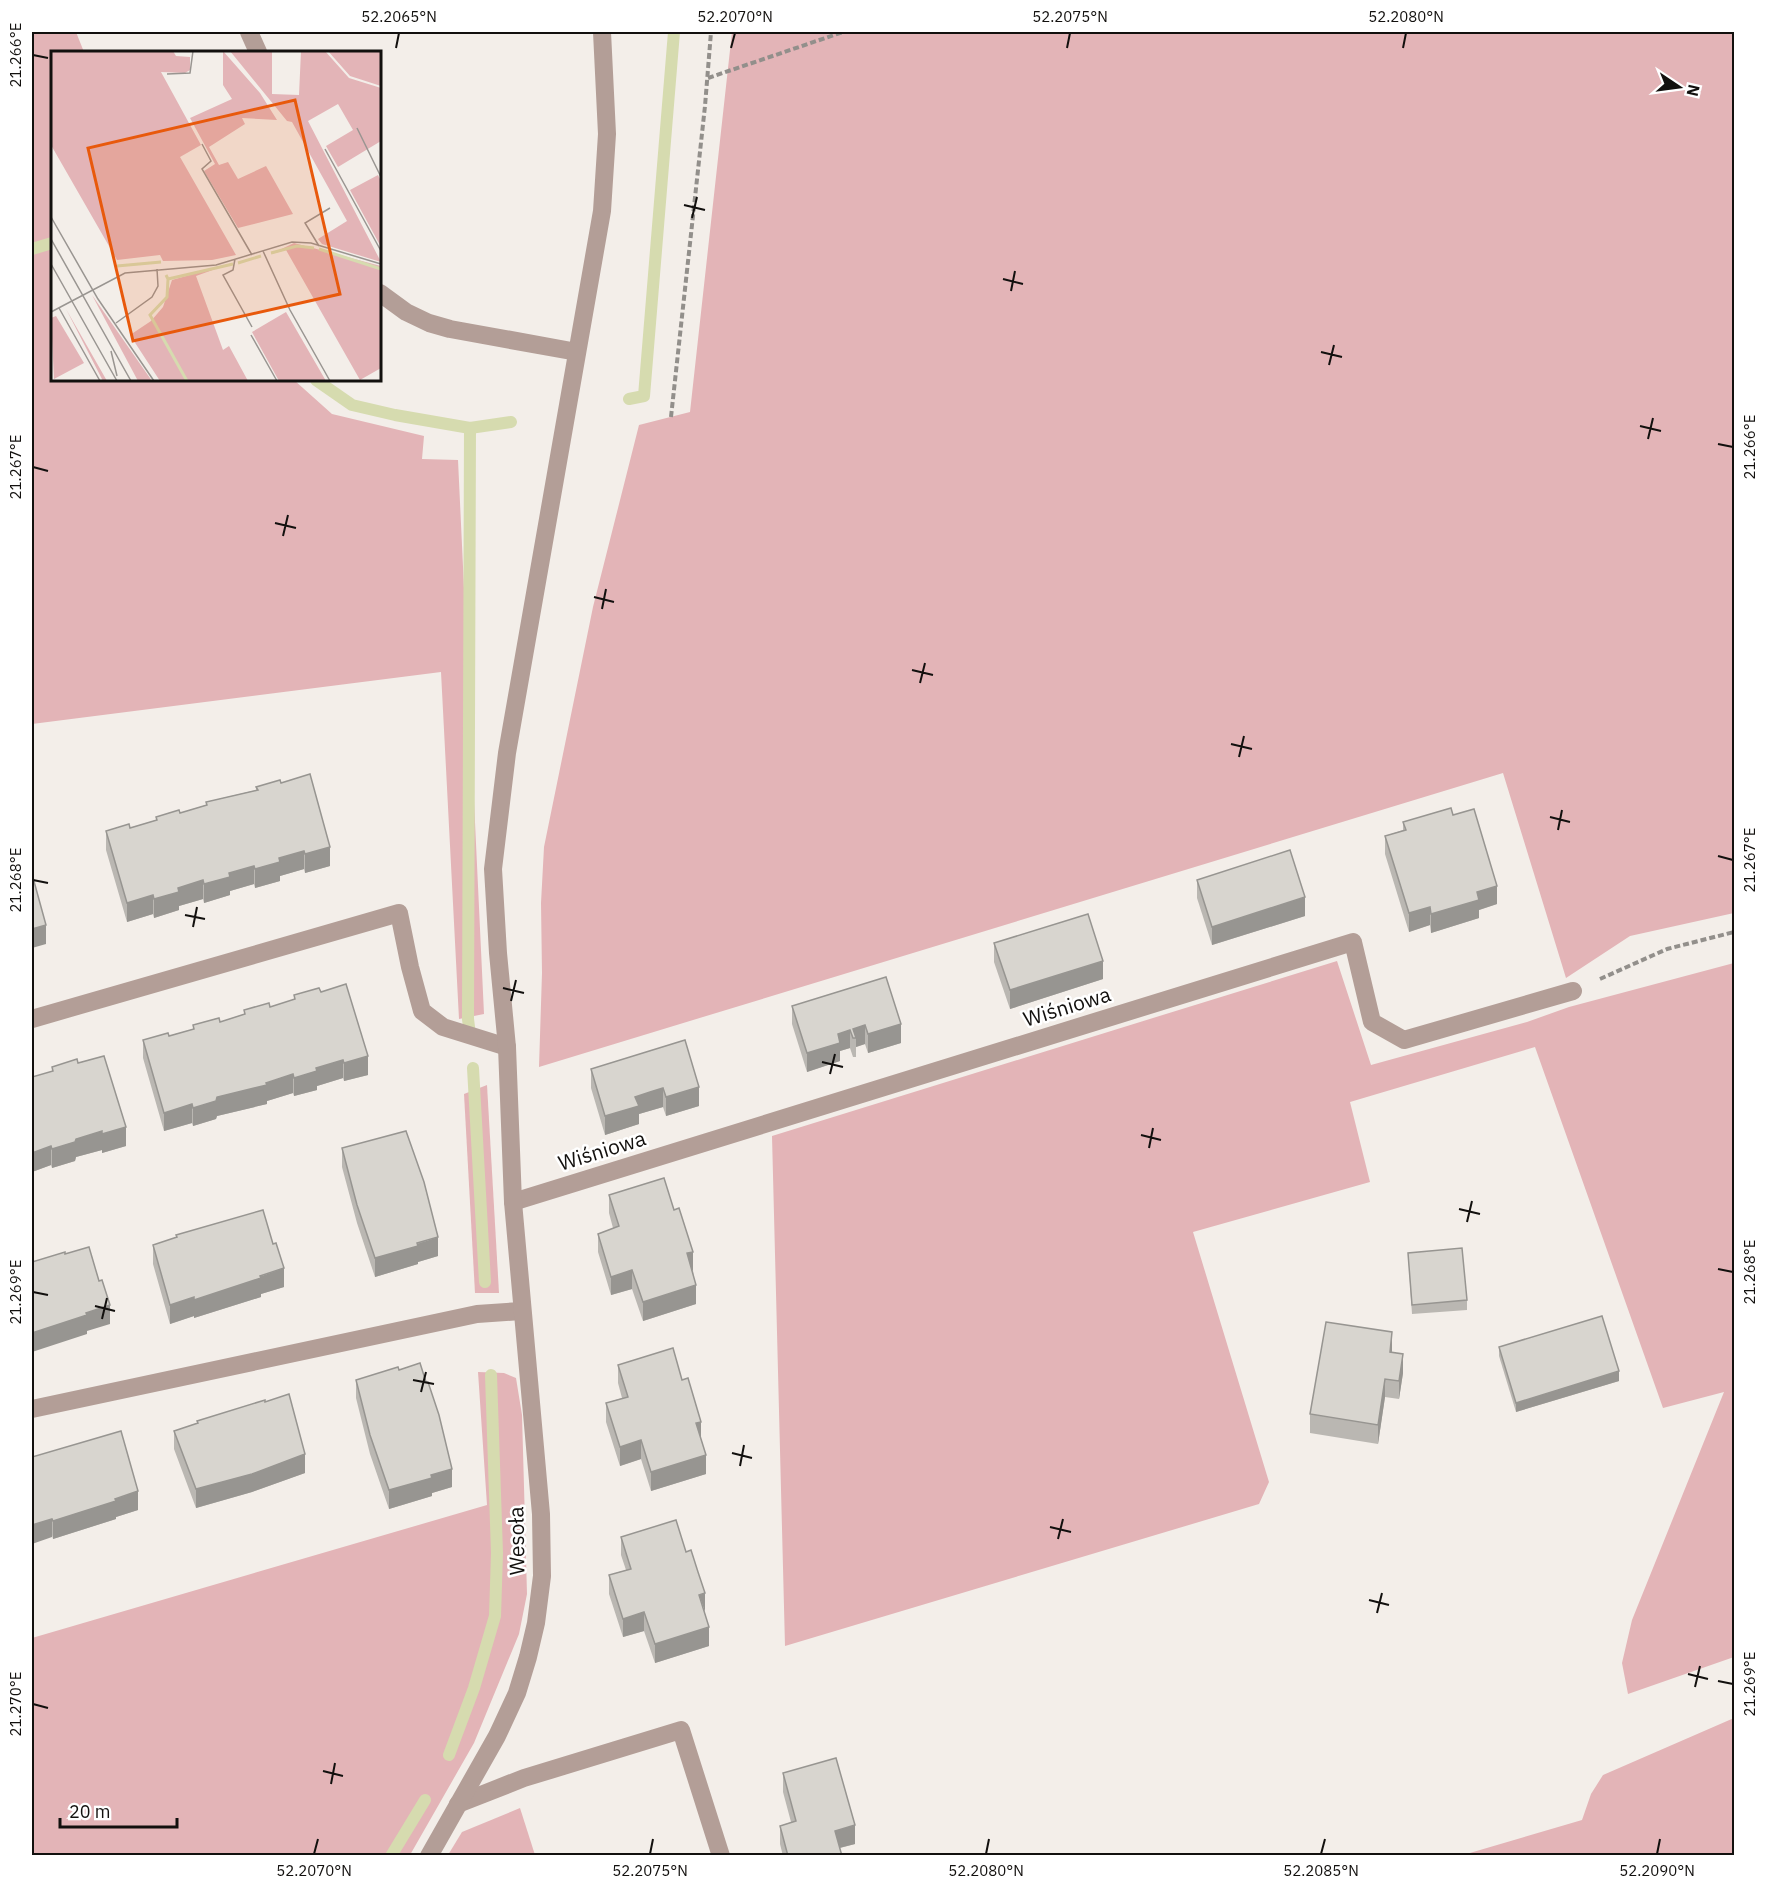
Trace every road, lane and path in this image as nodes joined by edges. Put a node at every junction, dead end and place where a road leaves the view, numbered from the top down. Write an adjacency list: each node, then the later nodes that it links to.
1 (249, 32): 5 (street)
2 (602, 32): 8 (street, Wesoła)
3 (711, 32): 6 (path)
4 (843, 32): 6 (path)
5 (258, 51)
6 (708, 78): 9 (path)
7 (381, 294): 8 (street)
8 (577, 352): 13 (street, Wesoła)
9 (671, 417)
10 (1734, 932): 11 (path)
11 (1573, 991): 14 (street, Wiśniowa)
12 (32, 1019): 13 (street)
13 (507, 1047): 14 (street, Wesoła)
14 (513, 1202): 15 (street, Wesoła)
15 (521, 1311): 16 (street); 17 (street, Wesoła)
16 (32, 1409)
17 (458, 1804): 18 (street, Wesoła); 19 (street)
18 (429, 1856)
19 (721, 1856)

